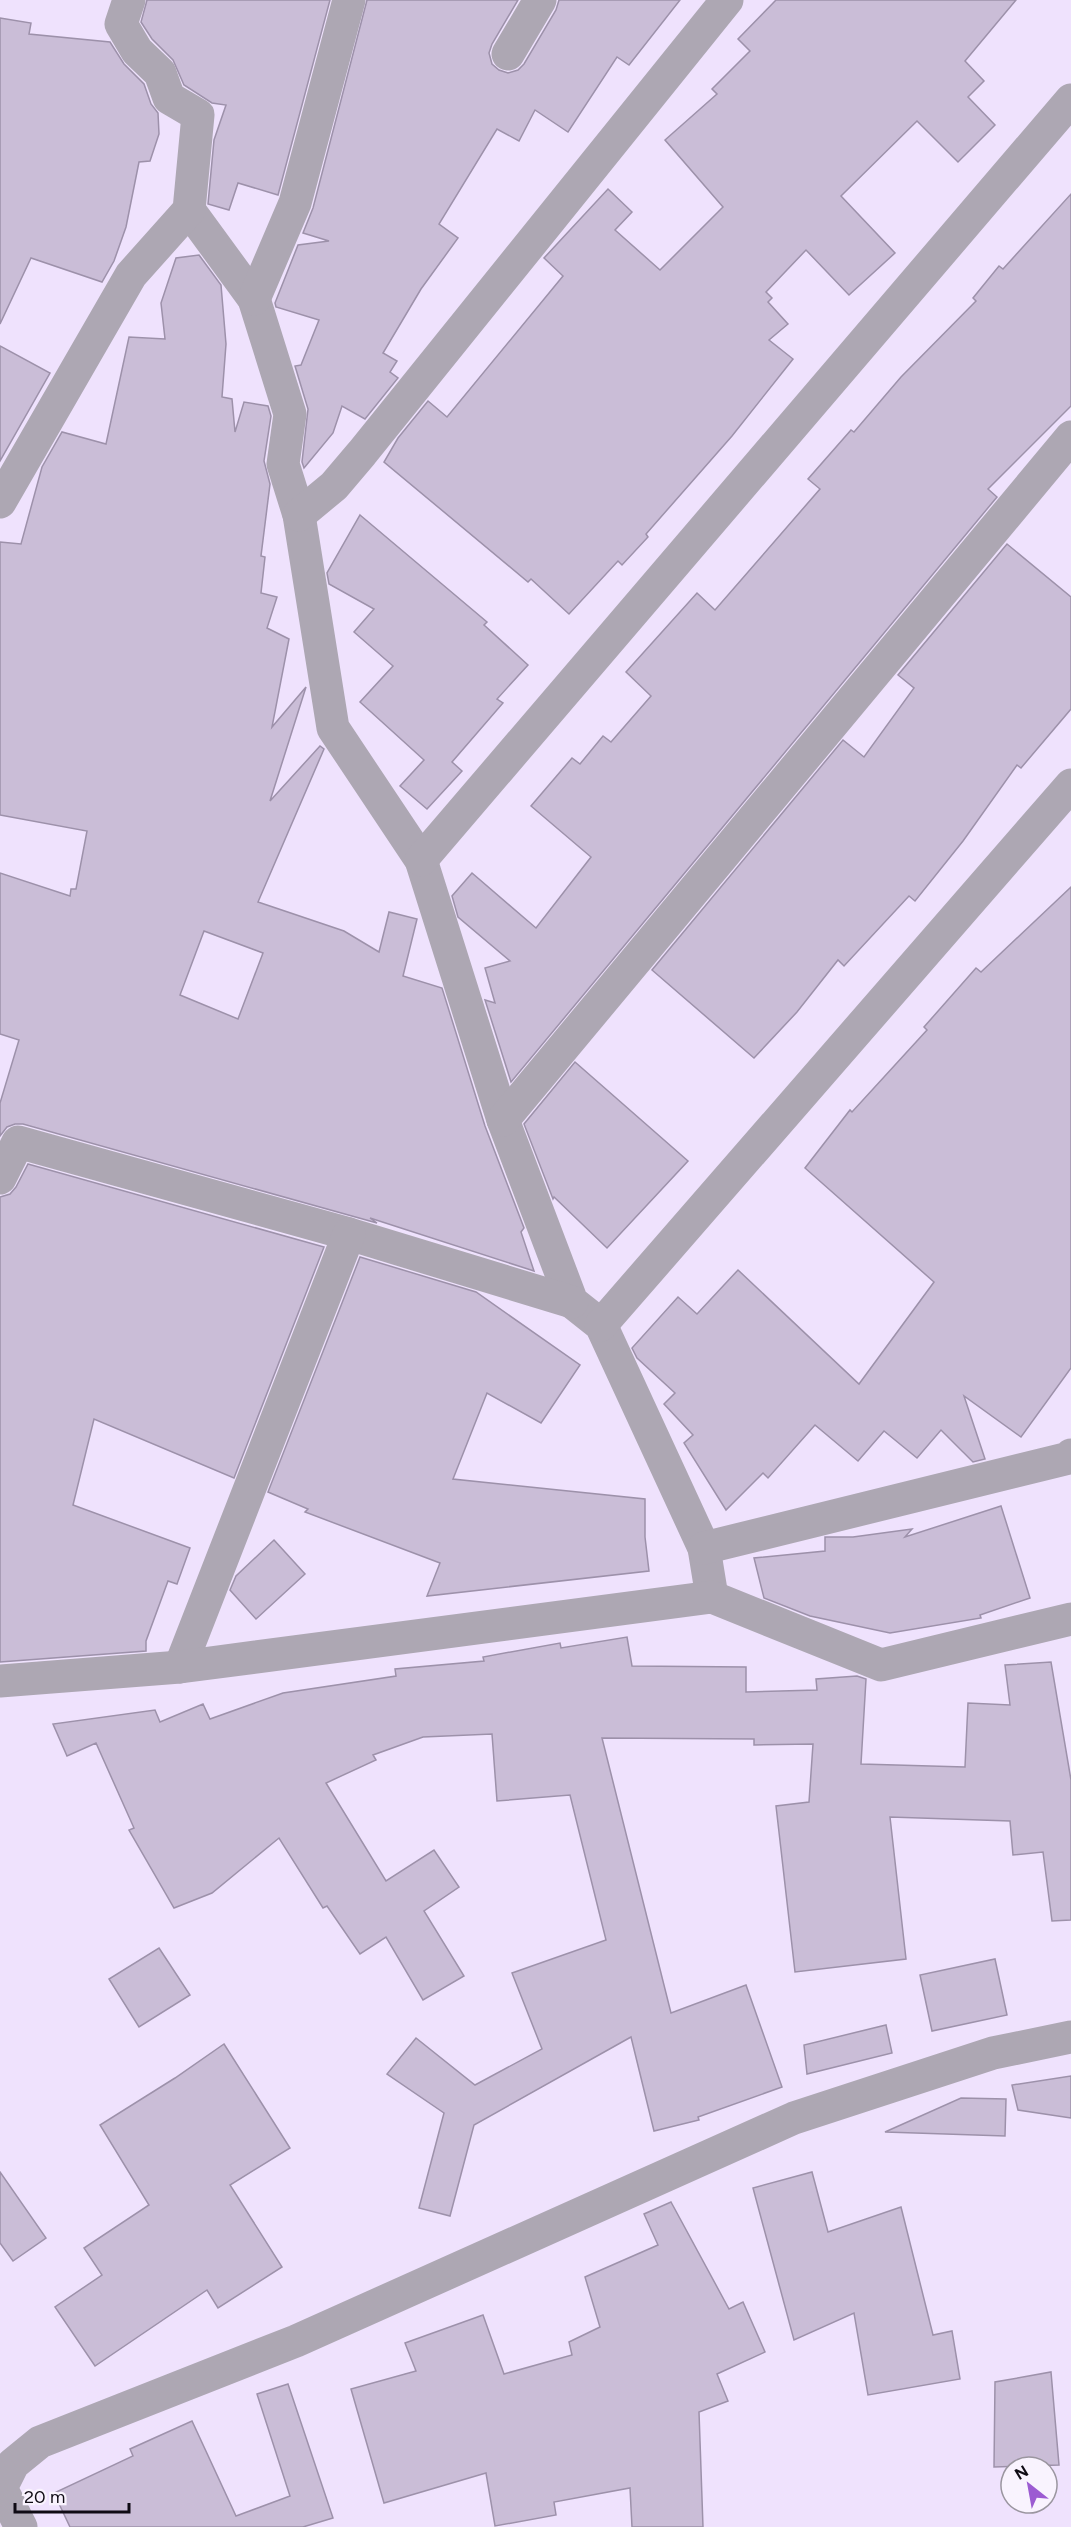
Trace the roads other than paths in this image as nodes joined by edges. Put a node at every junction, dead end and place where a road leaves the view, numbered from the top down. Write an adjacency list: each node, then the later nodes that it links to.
1 (129, 0): 7 (street)
2 (349, 0): 8 (street)
3 (540, 0): 5 (street)
4 (727, 0): 11 (street)
5 (508, 54)
6 (1071, 100): 13 (street)
7 (189, 210): 8 (street); 10 (street)
8 (254, 299): 11 (street)
9 (1071, 437): 14 (street)
10 (0, 502)
11 (299, 515): 13 (street)
12 (1071, 785): 18 (street)
13 (421, 860): 14 (street)
14 (503, 1120): 17 (street)
15 (0, 1178): 16 (street)
16 (349, 1234): 17 (street); 23 (street)
17 (572, 1302): 18 (street)
18 (601, 1325): 20 (street)
19 (1071, 1455): 20 (street)
20 (704, 1548): 21 (street)
21 (712, 1597): 22 (street); 23 (street)
22 (1071, 1619)
23 (180, 1667): 24 (street)
24 (0, 1681)
25 (1071, 2037): 26 (street)
26 (21, 2527)

